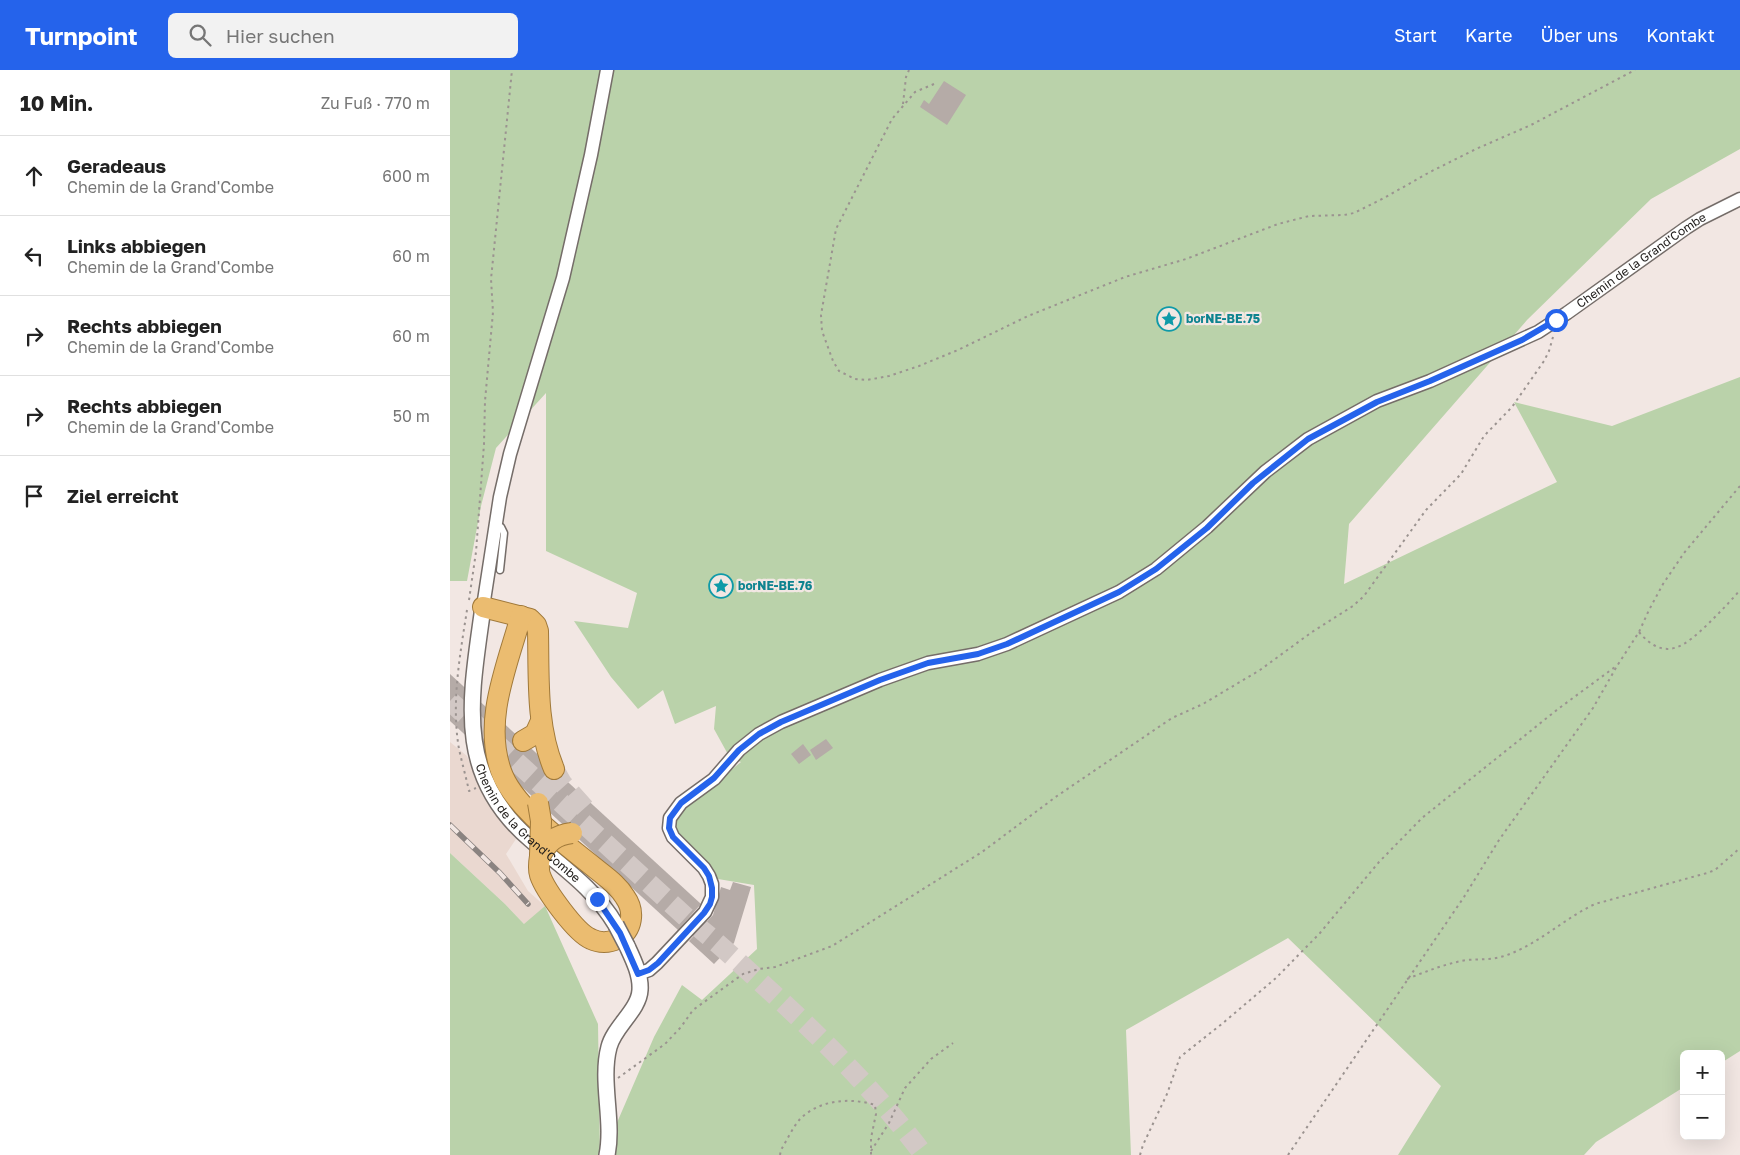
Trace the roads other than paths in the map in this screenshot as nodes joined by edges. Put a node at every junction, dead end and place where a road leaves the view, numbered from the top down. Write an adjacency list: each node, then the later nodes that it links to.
1 (606, 70): 3 (street)
2 (1740, 198): 13 (street, Chemin de la Grand'Combe)
3 (495, 525): 4 (lane); 5 (street)
4 (500, 570)
5 (473, 605): 6 (highway); 13 (street, Chemin de la Grand'Combe, bridge)
6 (521, 616): 7 (highway); 12 (highway)
7 (541, 721): 8 (highway); 9 (highway)
8 (523, 741)
9 (554, 769)
10 (538, 803): 12 (highway, bridge)
11 (572, 833): 12 (highway, bridge)
12 (540, 856)
13 (638, 974): 14 (street)
14 (606, 1155)

